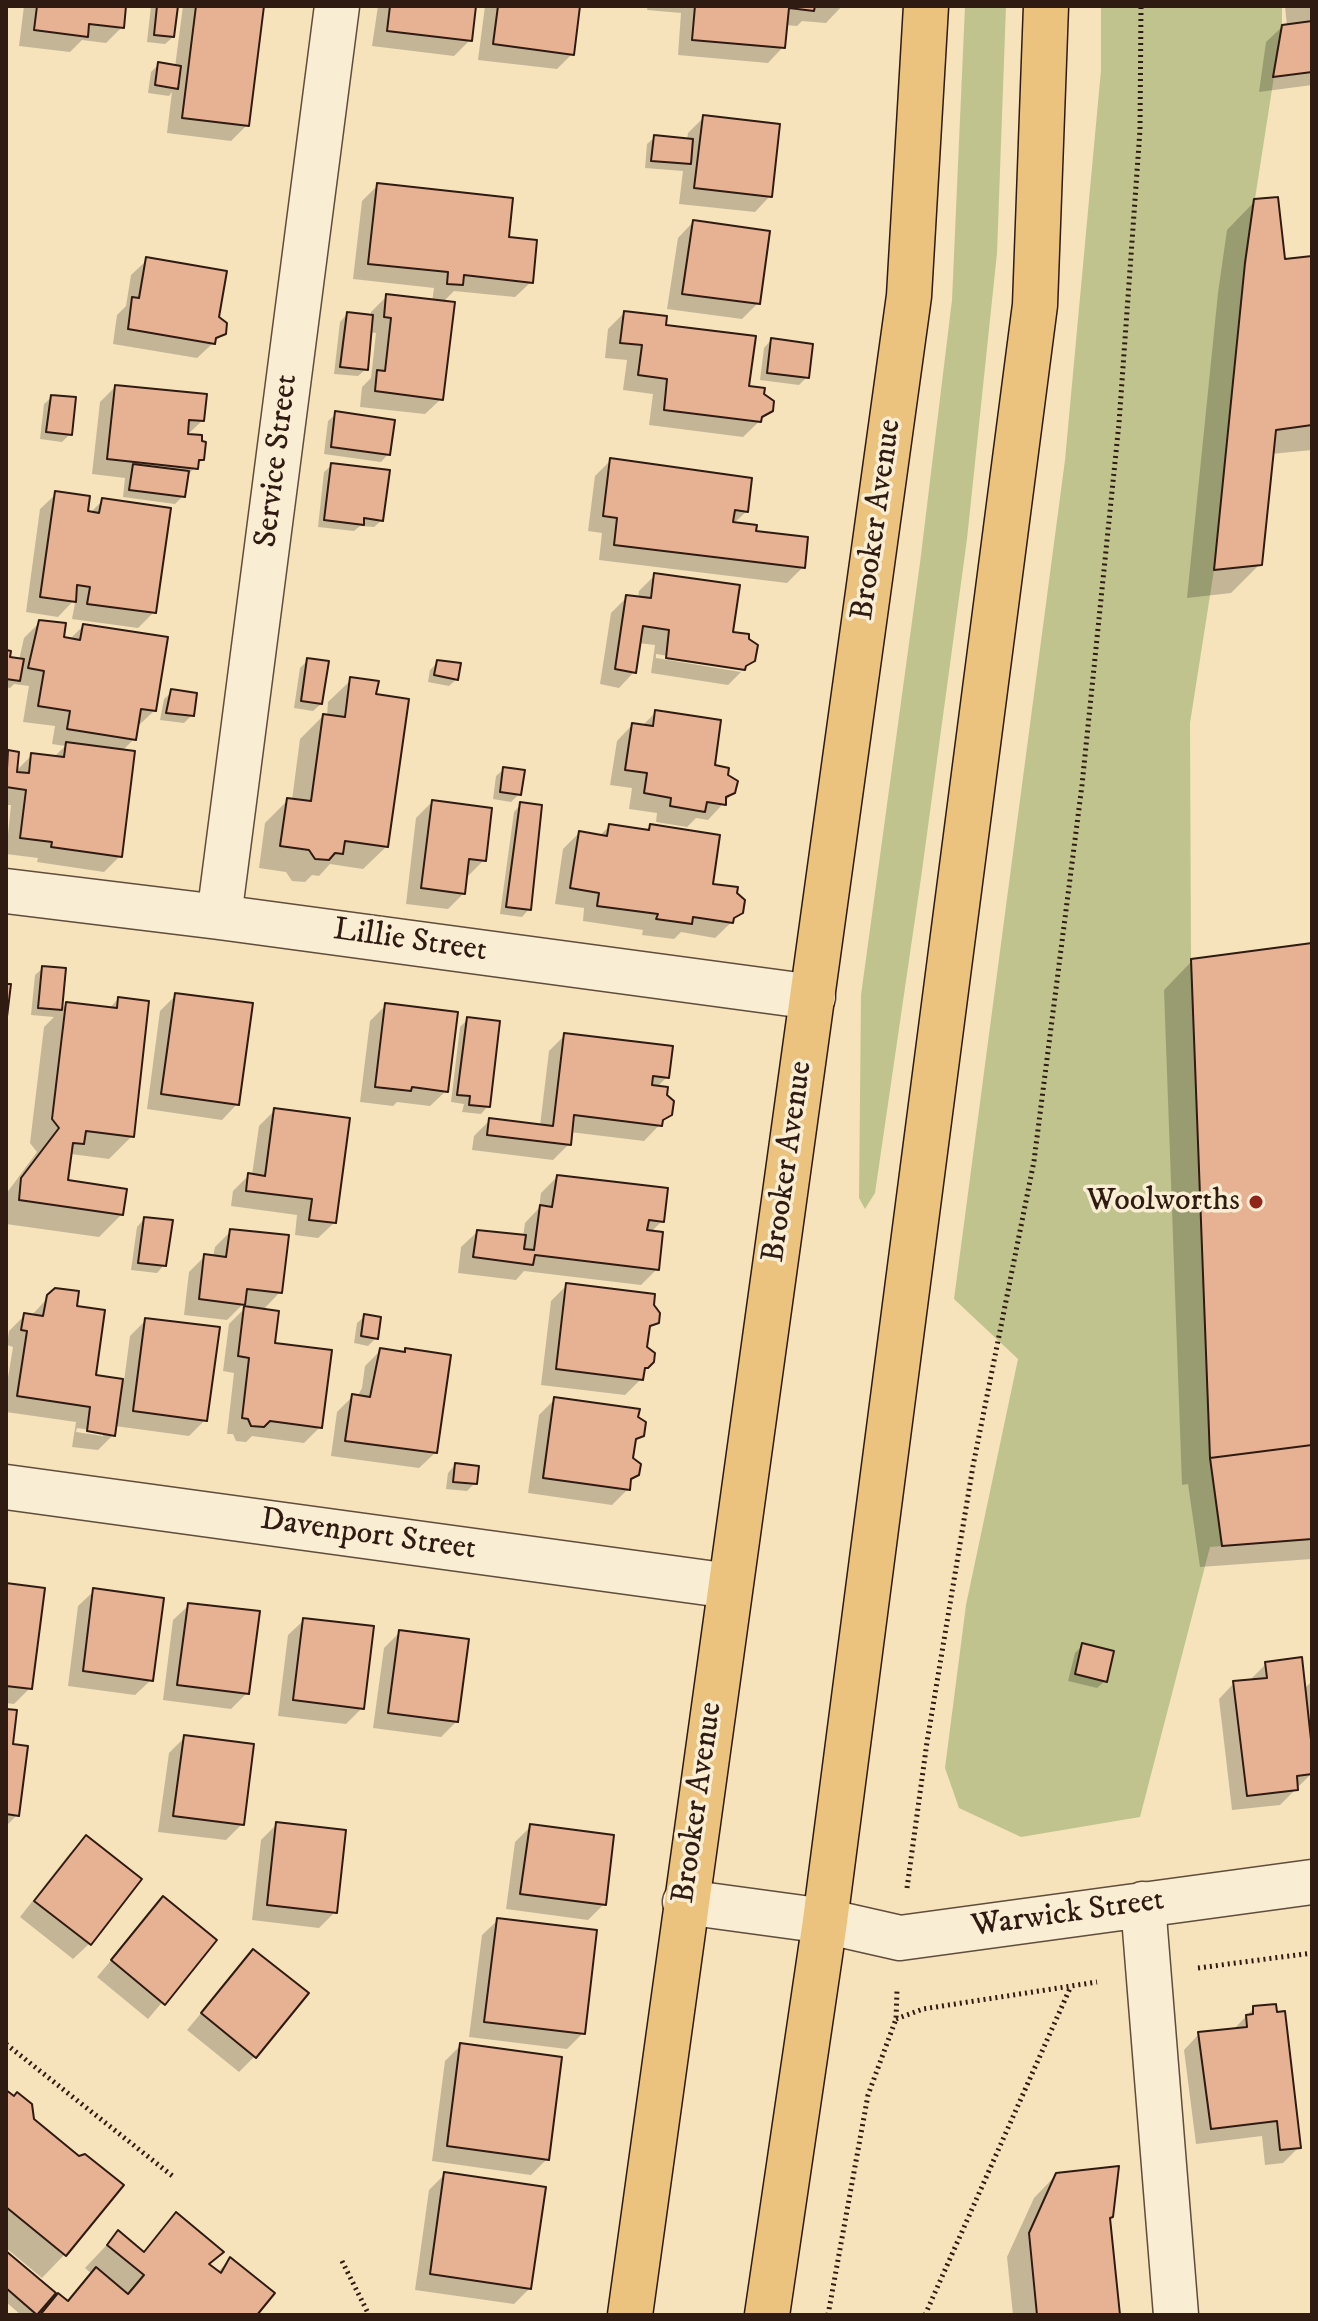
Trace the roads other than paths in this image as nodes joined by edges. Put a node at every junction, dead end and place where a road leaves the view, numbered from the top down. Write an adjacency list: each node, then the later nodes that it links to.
1 (337, 6): 5 (street, Service Street)
2 (926, 6): 6 (highway, Brooker Avenue)
3 (1046, 6): 12 (highway)
4 (6, 891): 5 (street, Lillie Street)
5 (219, 917): 6 (street, Lillie Street)
6 (813, 997): 8 (highway, Brooker Avenue)
7 (6, 1487): 8 (street, Davenport Street)
8 (730, 1586): 10 (highway, Brooker Avenue)
9 (1312, 1882): 11 (street, Warwick Street)
10 (685, 1902): 12 (street, Warwick Street); 13 (highway, Brooker Avenue)
11 (1143, 1904): 12 (street, Warwick Street); 15 (street)
12 (825, 1921): 14 (highway)
13 (630, 2315)
14 (767, 2315)
15 (1176, 2315)

